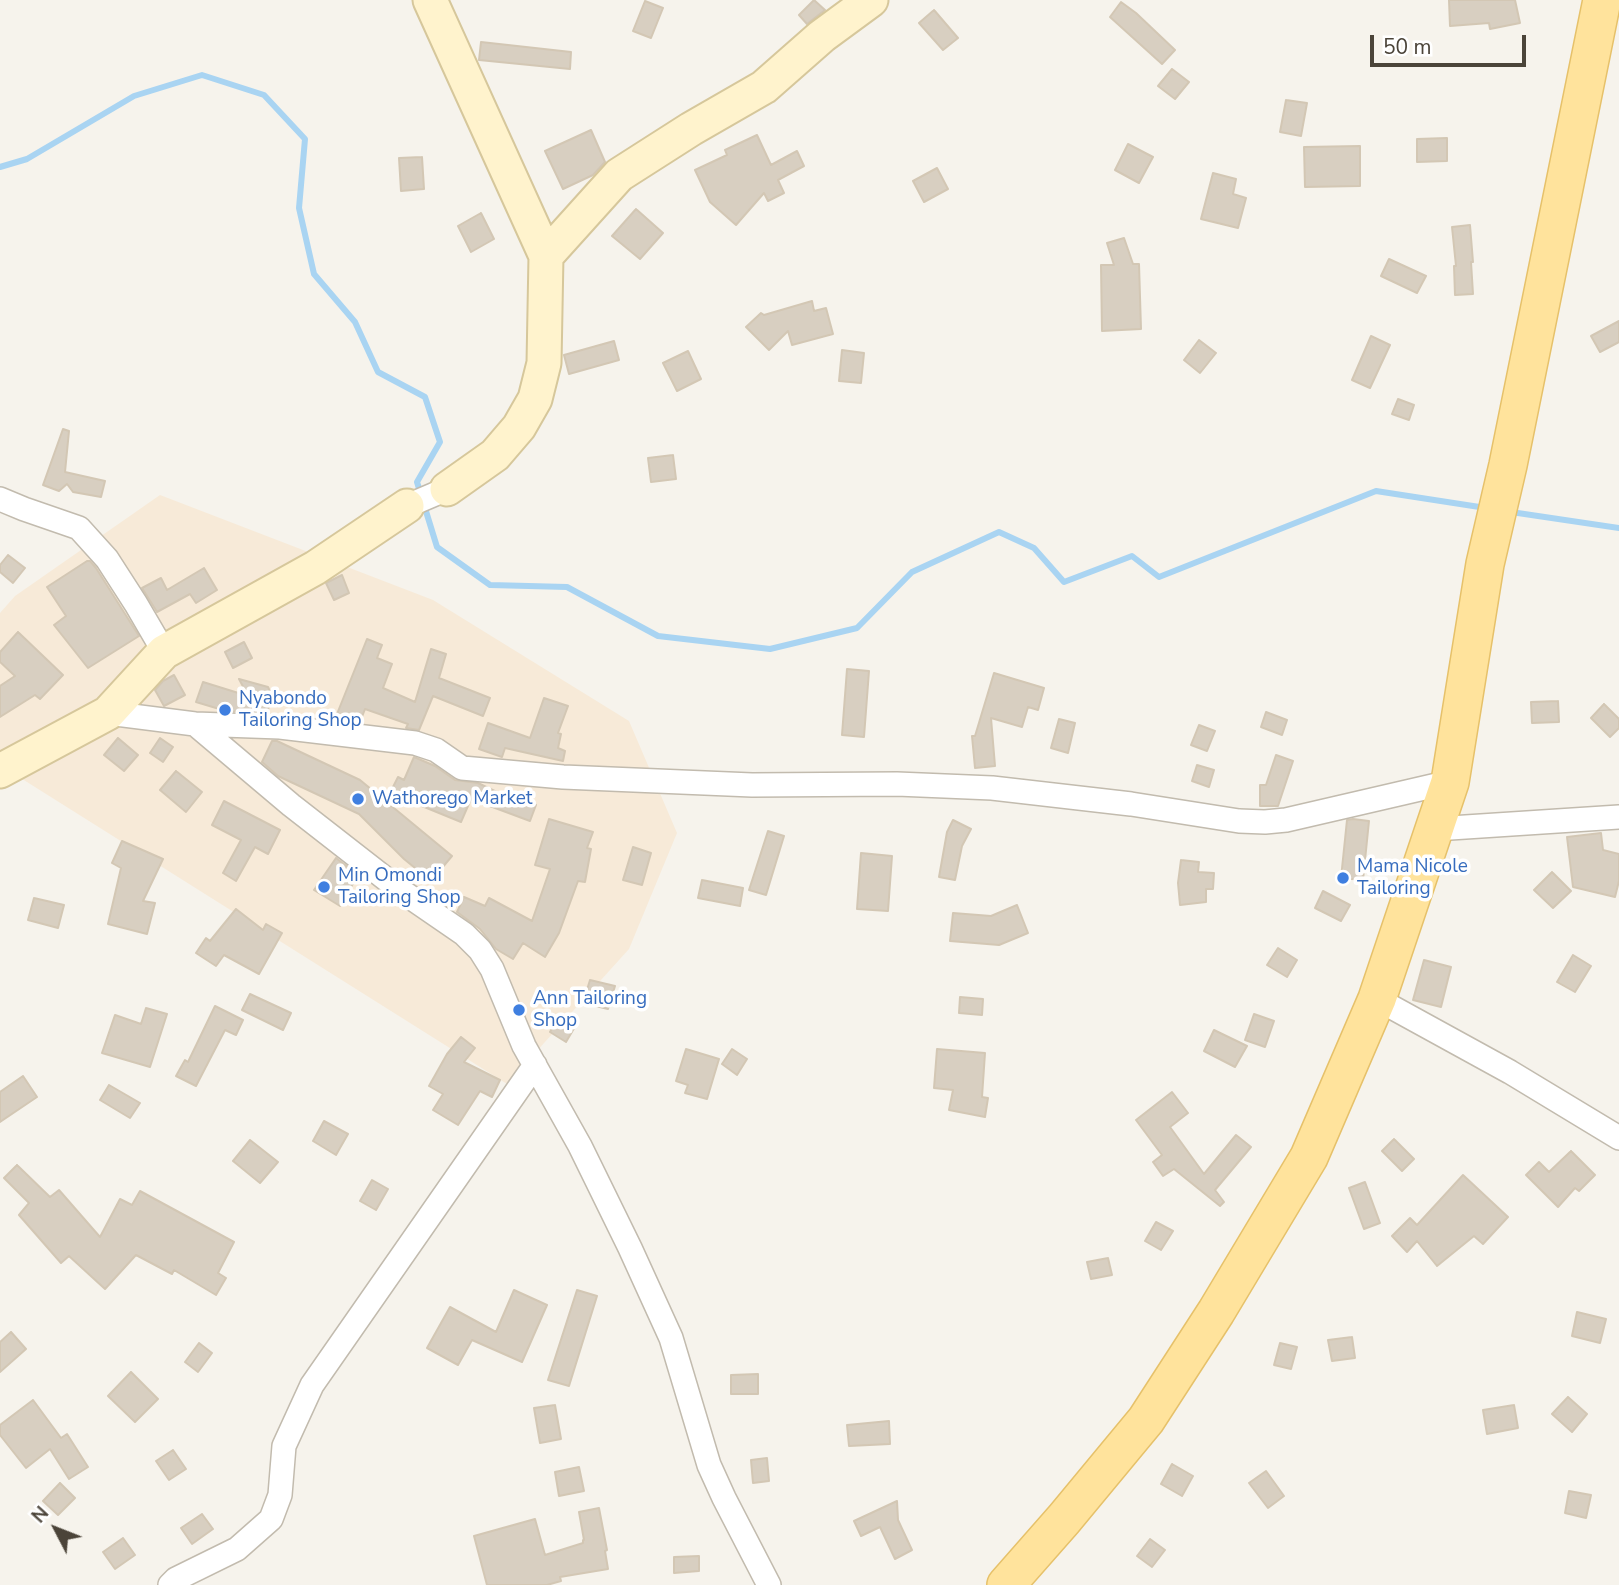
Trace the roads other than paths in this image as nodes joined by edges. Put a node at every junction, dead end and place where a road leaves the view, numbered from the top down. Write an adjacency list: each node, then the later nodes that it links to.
1 (430, 0): 4 (street)
2 (871, 0): 4 (street)
3 (1602, 0): 12 (main road)
4 (546, 256): 5 (street)
5 (447, 489): 7 (street)
6 (0, 499): 8 (street)
7 (407, 506): 8 (street)
8 (164, 652): 9 (street)
9 (108, 713): 10 (street); 11 (street)
10 (195, 724): 12 (street); 15 (street)
11 (0, 771)
12 (1436, 802): 13 (street); 14 (main road)
13 (1619, 817)
14 (1377, 999): 16 (street); 19 (main road)
15 (535, 1065): 17 (street); 18 (street)
16 (1619, 1138)
17 (170, 1585)
18 (769, 1585)
19 (1006, 1585)

